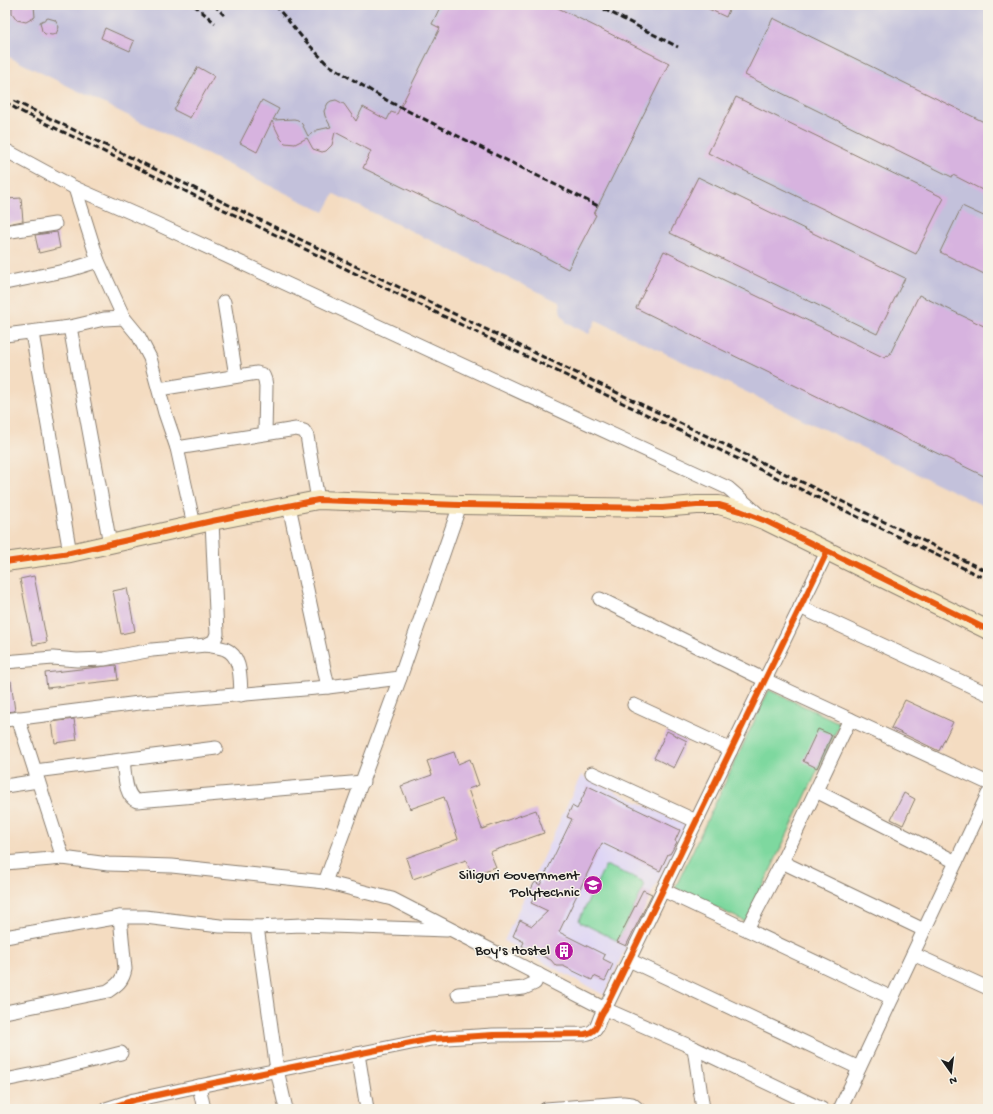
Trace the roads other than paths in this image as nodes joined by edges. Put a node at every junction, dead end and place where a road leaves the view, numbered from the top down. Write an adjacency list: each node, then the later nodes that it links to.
1 (5, 150): 2 (street)
2 (75, 188): 5 (street); 20 (street)
3 (55, 224): 4 (street)
4 (5, 232)
5 (98, 261): 6 (street); 8 (street)
6 (5, 283)
7 (224, 302): 12 (street)
8 (124, 318): 9 (street); 13 (street)
9 (70, 327): 10 (street); 22 (street)
10 (32, 333): 11 (street); 24 (street)
11 (5, 335)
12 (236, 376): 13 (street); 14 (street)
13 (159, 389): 15 (street)
14 (265, 433): 15 (street); 16 (street)
15 (177, 448): 21 (street)
16 (318, 500): 17 (street); 18 (street)
17 (460, 505): 20 (street); 31 (street)
18 (289, 506): 19 (street); 33 (street)
19 (212, 521): 21 (street); 29 (street)
20 (766, 521): 23 (street)
21 (194, 525): 22 (street)
22 (110, 544): 24 (street)
23 (827, 552): 27 (street); 28 (street)
24 (70, 553): 25 (street)
25 (5, 562)
26 (600, 599): 32 (street)
27 (800, 607): 32 (street); 34 (street)
28 (988, 630)
29 (206, 645): 30 (street); 35 (street)
30 (5, 662)
31 (400, 678): 33 (street); 45 (street)
32 (765, 680): 38 (street); 41 (street)
33 (328, 688): 35 (street)
34 (988, 694)
35 (242, 695): 37 (street)
36 (634, 705): 41 (street)
37 (18, 718): 39 (street); 44 (street)
38 (850, 719): 46 (street); 48 (street)
39 (5, 720)
40 (216, 748): 42 (street)
41 (731, 750): 50 (street)
42 (123, 760): 44 (street); 45 (street)
43 (592, 773): 50 (street)
44 (36, 776): 47 (street); 51 (street)
45 (363, 782): 55 (street)
46 (988, 783)
47 (5, 786)
48 (816, 791): 53 (street); 54 (street)
49 (988, 794): 54 (street)
50 (696, 821): 56 (street)
51 (63, 858): 52 (street); 55 (street)
52 (5, 862)
53 (782, 862): 59 (street); 61 (street)
54 (956, 862): 61 (street)
55 (325, 882): 60 (street)
56 (663, 885): 59 (street); 64 (street)
57 (120, 917): 58 (street); 62 (street); 70 (street)
58 (257, 927): 60 (street); 75 (street)
59 (747, 929): 68 (street)
60 (451, 930): 65 (street)
61 (924, 930): 63 (street)
62 (5, 937)
63 (913, 954): 66 (street); 68 (street)
64 (628, 956): 69 (street); 74 (street)
65 (538, 974): 67 (street); 69 (street)
66 (988, 988)
67 (458, 994)
68 (892, 998): 74 (street)
69 (605, 1009): 71 (street); 73 (street)
70 (5, 1012)
71 (694, 1048): 84 (street); 85 (street)
72 (122, 1053): 76 (street)
73 (358, 1054): 75 (street); 81 (street)
74 (859, 1068): 86 (street)
75 (277, 1070): 77 (street); 80 (street)
76 (5, 1080)
77 (198, 1086): 78 (street); 79 (street)
78 (106, 1109)
79 (204, 1109)
80 (286, 1109)
81 (367, 1109)
82 (546, 1109): 83 (street)
83 (638, 1109)
84 (702, 1109)
85 (822, 1109)
86 (840, 1109)

